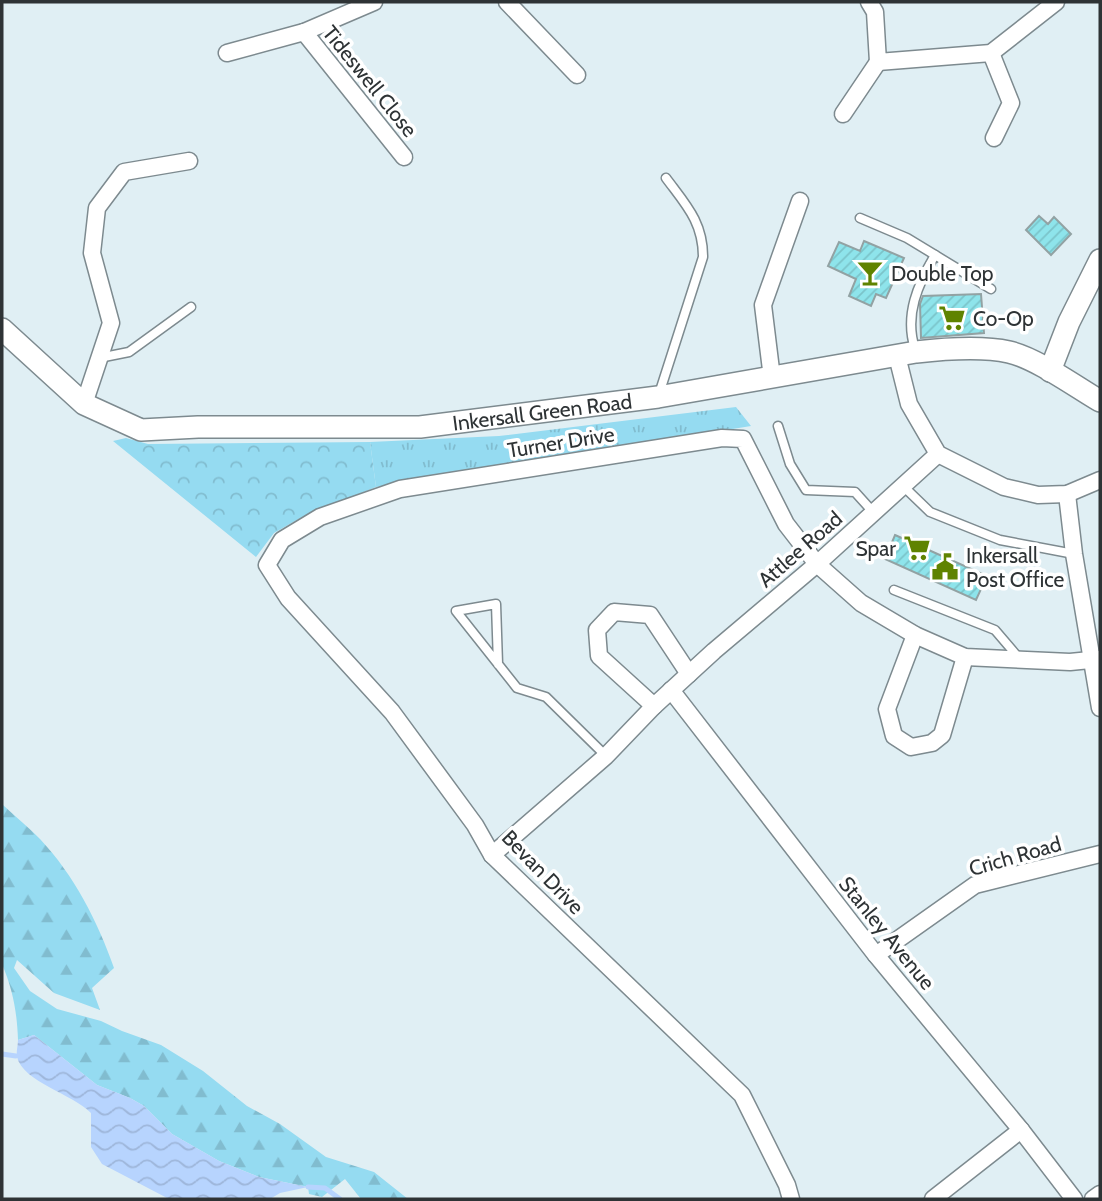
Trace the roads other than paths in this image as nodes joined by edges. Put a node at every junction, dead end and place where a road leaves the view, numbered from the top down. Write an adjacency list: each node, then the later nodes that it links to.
1 (374, 2): 5 (street)
2 (507, 2): 9 (street)
3 (869, 2): 8 (street)
4 (1056, 2): 7 (street)
5 (304, 32): 6 (street); 12 (street, Tideswell Close)
6 (227, 53)
7 (991, 53): 8 (street); 11 (street)
8 (878, 62): 10 (street)
9 (577, 75)
10 (843, 114)
11 (994, 138)
12 (404, 157)
13 (189, 161): 23 (street)
14 (666, 178): 26 (lane)
15 (800, 201): 25 (street)
16 (860, 218): 17 (lane)
17 (935, 255): 19 (lane); 22 (lane)
18 (1100, 260): 24 (street)
19 (991, 289)
20 (191, 307): 23 (lane)
21 (2, 329): 28 (street, Inkersall Green Road)
22 (906, 354): 24 (street, Inkersall Green Road); 25 (street, Inkersall Green Road); 30 (street)
23 (99, 358): 28 (street)
24 (1051, 371): 27 (street, Inkersall Green Road)
25 (772, 378): 26 (street, Inkersall Green Road)
26 (658, 397): 28 (street, Inkersall Green Road)
27 (1100, 401)
28 (84, 404)
29 (778, 426): 34 (lane)
30 (938, 454): 32 (street, Attlee Road); 33 (street)
31 (1100, 480): 33 (street)
32 (902, 485): 35 (lane); 36 (street, Attlee Road)
33 (1067, 494): 35 (street)
34 (873, 513)
35 (1074, 554): 42 (street)
36 (817, 564): 37 (street, Turner Drive); 39 (street); 44 (street, Attlee Road)
37 (267, 565): 49 (street, Bevan Drive)
38 (894, 590): 41 (lane)
39 (915, 635): 40 (street); 40 (street)
40 (965, 657): 41 (street)
41 (1020, 660): 42 (street)
42 (1096, 660): 47 (street)
43 (498, 664): 43 (lane); 48 (lane)
44 (689, 674): 45 (street, Attlee Road); 46 (street)
45 (671, 690): 46 (street, Attlee Road); 51 (street, Stanley Avenue)
46 (654, 706): 48 (street, Attlee Road)
47 (1100, 708)
48 (606, 756): 49 (street, Attlee Road)
49 (492, 855): 54 (street, Bevan Drive)
50 (1100, 855): 51 (street, Crich Road)
51 (876, 955): 52 (street, Stanley Avenue)
52 (1021, 1130): 55 (street); 56 (street, Stanley Avenue)
53 (1100, 1194): 57 (street)
54 (791, 1199)
55 (933, 1199)
56 (1074, 1199)
57 (1093, 1199)

